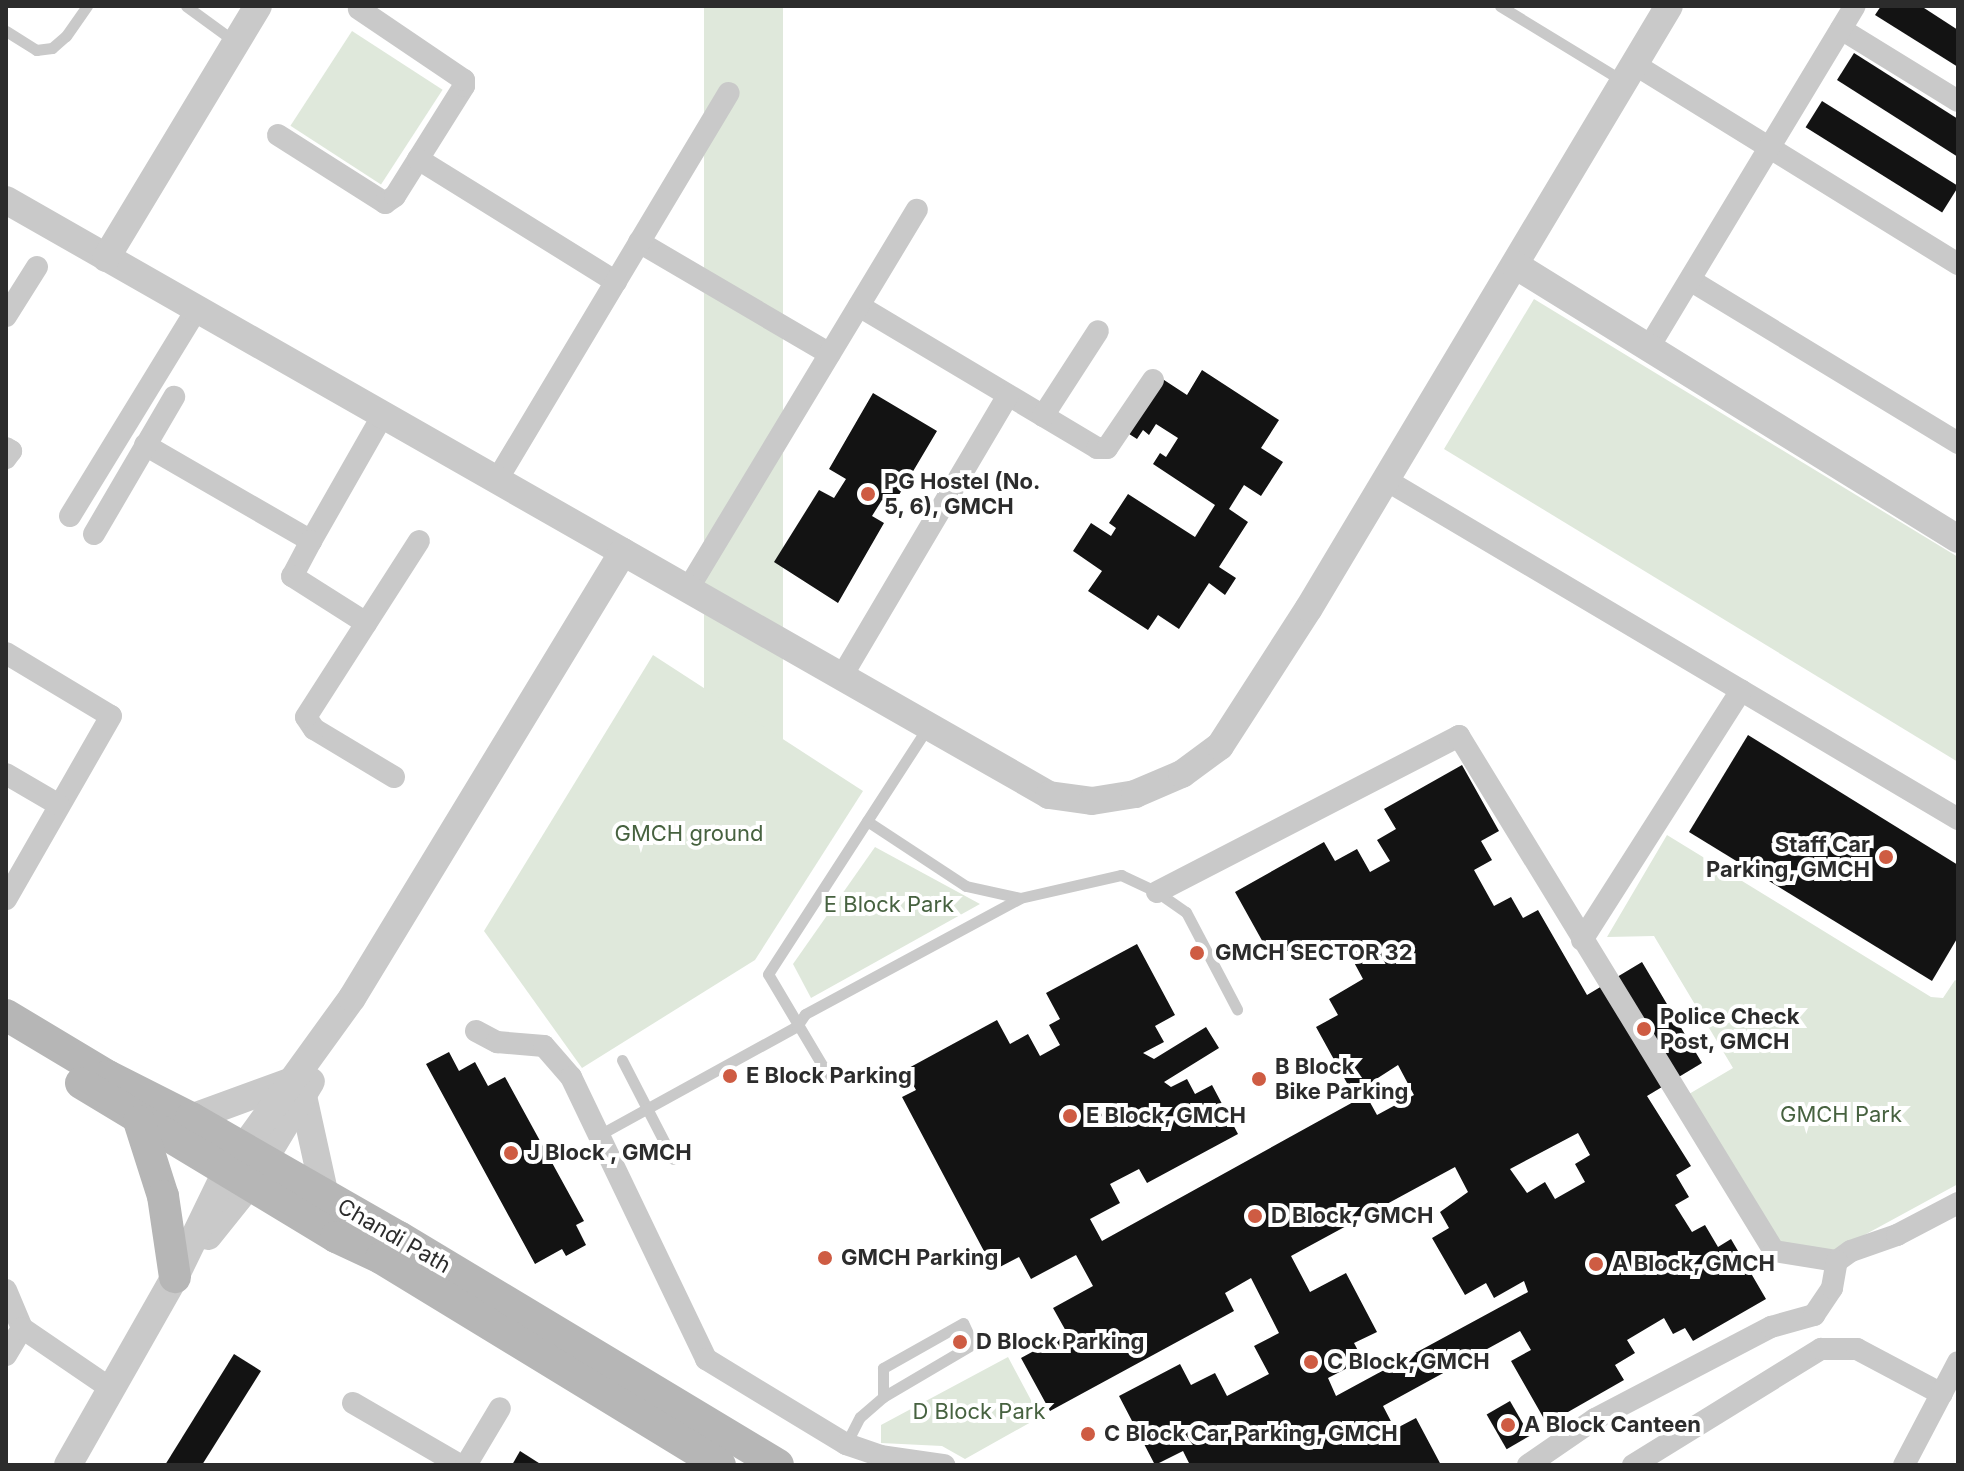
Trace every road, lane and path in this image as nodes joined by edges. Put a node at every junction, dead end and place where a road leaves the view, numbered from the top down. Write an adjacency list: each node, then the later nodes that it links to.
1 (87, 6): 9 (lane)
2 (186, 6): 10 (lane)
3 (1500, 6): 11 (lane)
4 (1669, 6): 11 (street)
5 (1855, 6): 8 (street)
6 (250, 9): 10 (street)
7 (359, 9): 16 (street)
8 (1841, 29): 13 (street); 15 (street)
9 (6, 31)
10 (236, 42): 20 (street)
11 (1629, 73): 15 (street); 22 (street)
12 (729, 93): 19 (street)
13 (1958, 101)
14 (278, 135): 16 (street)
15 (1769, 147): 21 (street); 24 (street)
16 (418, 159): 25 (street)
17 (6, 200): 20 (street)
18 (917, 210): 26 (street)
19 (639, 242): 25 (street); 31 (street)
20 (106, 258): 27 (street)
21 (1958, 264)
22 (1515, 265): 30 (street); 42 (street)
23 (37, 267): 28 (street)
24 (1690, 280): 30 (street); 37 (street)
25 (616, 282): 41 (street)
26 (859, 306): 31 (street); 33 (street)
27 (197, 309): 35 (street); 43 (street)
28 (6, 316)
29 (1098, 331): 36 (street)
30 (1649, 347): 45 (street)
31 (830, 354): 49 (street)
32 (1153, 380): 36 (street)
33 (1008, 395): 36 (street); 52 (street)
34 (174, 397): 38 (street)
35 (383, 415): 41 (street); 46 (street)
36 (1043, 416)
37 (1958, 443)
38 (145, 445): 44 (street); 46 (street)
39 (6, 448): 40 (street)
40 (6, 458)
41 (497, 480): 48 (street)
42 (1386, 480): 53 (street); 54 (street)
43 (70, 516)
44 (94, 534)
45 (1958, 539)
46 (311, 541): 50 (street)
47 (419, 541): 50 (street)
48 (623, 552): 49 (street); 72 (street)
49 (688, 589): 52 (street)
50 (366, 623): 56 (street)
51 (6, 653): 57 (street)
52 (842, 676): 54 (street)
53 (1741, 690): 58 (street); 64 (street)
54 (929, 726): 59 (lane)
55 (6, 774): 57 (street)
56 (394, 777)
57 (59, 805): 60 (street)
58 (1958, 819)
59 (867, 821): 62 (lane); 67 (lane)
60 (14, 867): 63 (street)
61 (1157, 892): 62 (lane); 64 (street); 65 (lane)
62 (1020, 898): 67 (lane)
63 (6, 899)
64 (1582, 940): 81 (street)
65 (1237, 1009)
66 (6, 1015): 74 (main road, Chandi Path)
67 (797, 1026): 71 (lane); 73 (lane)
68 (476, 1031): 76 (street)
69 (6, 1038): 75 (main road, Chandi Path)
70 (622, 1060): 73 (lane)
71 (828, 1075)
72 (297, 1088): 74 (street); 78 (street); 79 (street)
73 (647, 1108): 76 (lane); 77 (lane)
74 (191, 1118): 78 (main road, Chandi Path)
75 (139, 1121): 78 (main road, Chandi Path); 82 (main road)
76 (599, 1135): 92 (street)
77 (673, 1159)
78 (245, 1167): 79 (main road, Chandi Path); 82 (street); 96 (main road, Chandi Path)
79 (325, 1196): 97 (main road, Chandi Path)
80 (1958, 1203): 81 (street)
81 (1837, 1261): 99 (street)
82 (175, 1277): 87 (street)
83 (6, 1290): 84 (street)
84 (22, 1328): 85 (street); 87 (street)
85 (6, 1355)
86 (1958, 1362): 88 (street)
87 (113, 1390): 94 (street)
88 (1942, 1394): 93 (street); 100 (street)
89 (883, 1397): 89 (lane); 92 (lane)
90 (353, 1403): 95 (street)
91 (500, 1408): 95 (street)
92 (846, 1444): 98 (street)
93 (1908, 1464)
94 (68, 1465)
95 (463, 1465)
96 (720, 1465)
97 (778, 1465)
98 (944, 1465)
99 (1528, 1465)
100 (1633, 1465)

